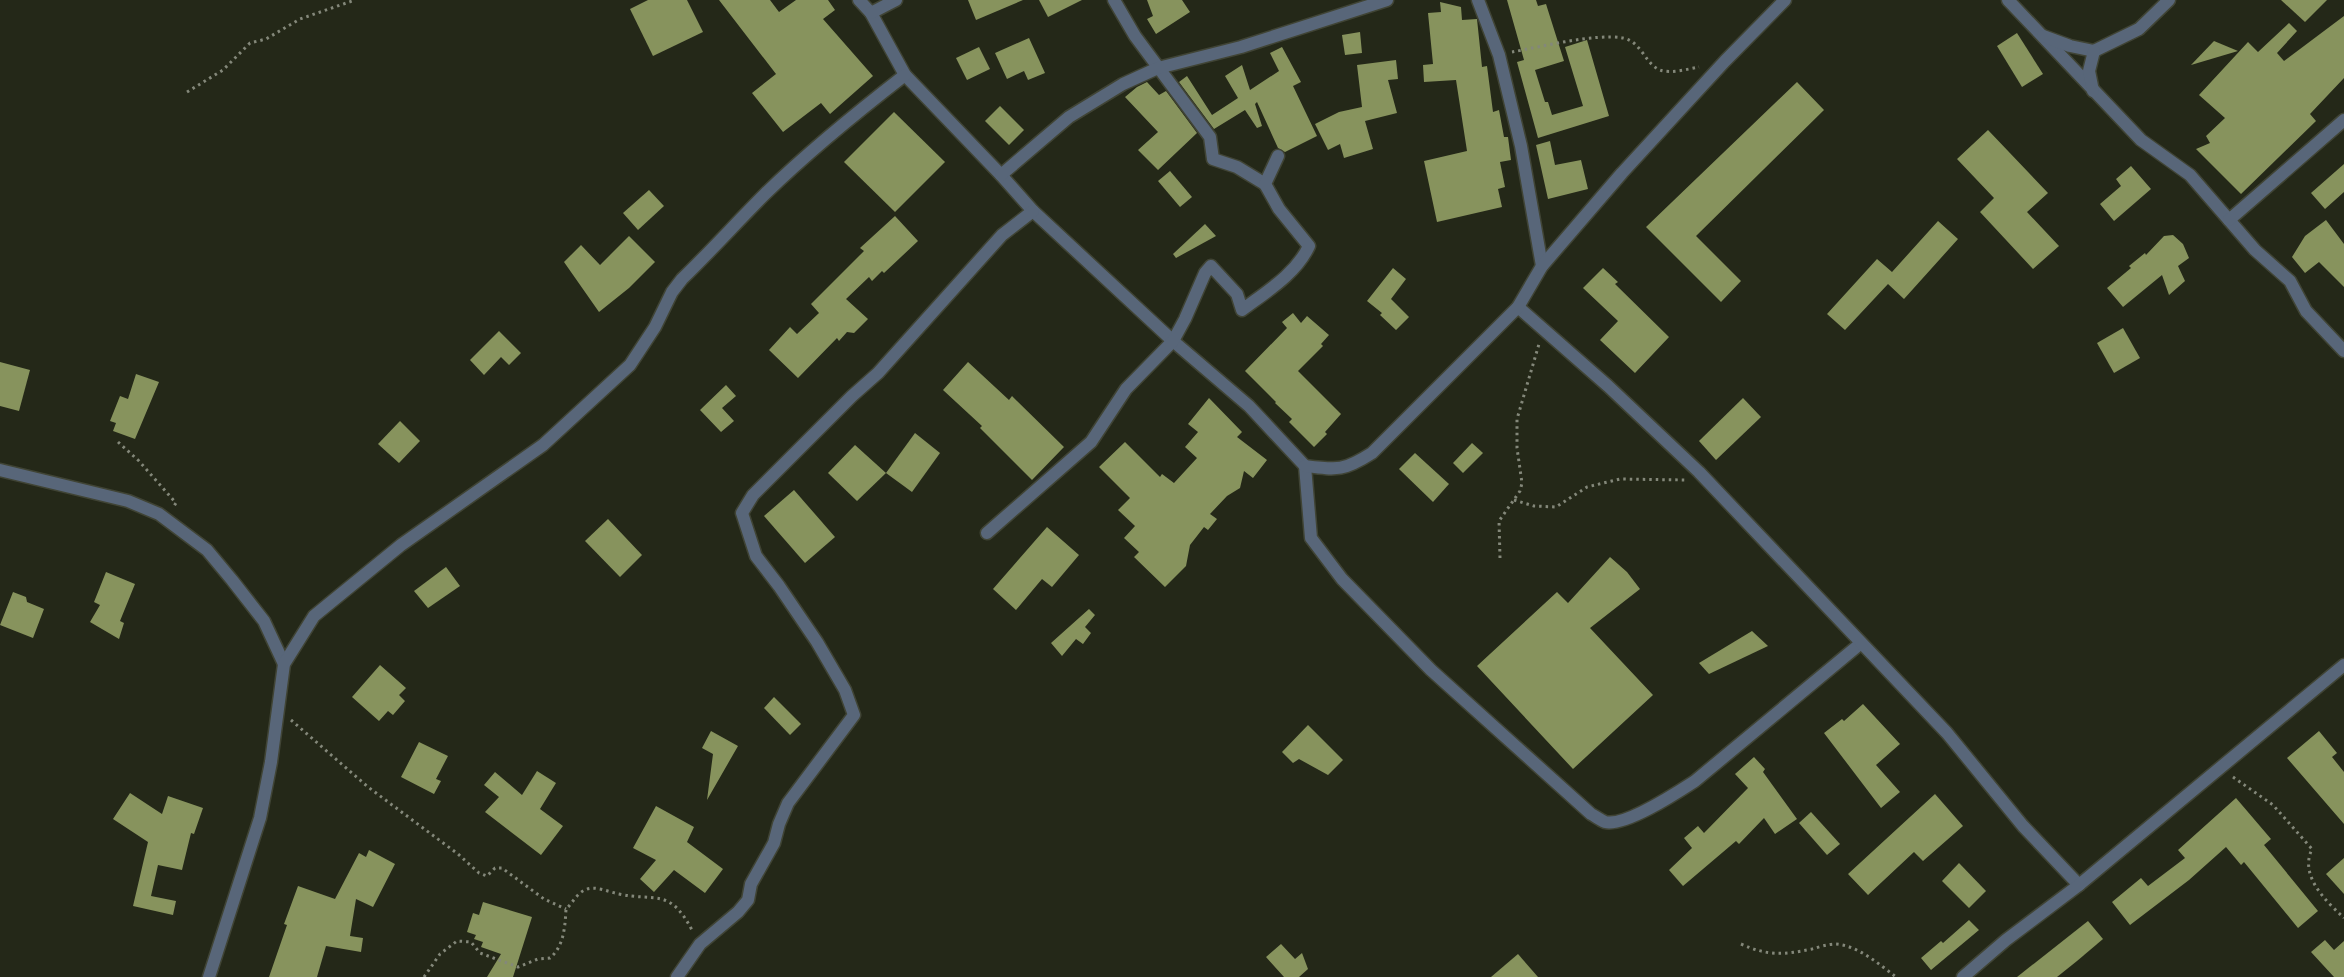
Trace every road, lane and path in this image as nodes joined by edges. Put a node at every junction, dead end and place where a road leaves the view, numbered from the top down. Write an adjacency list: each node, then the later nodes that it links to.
1 (355, 0): 18 (path)
2 (859, 0): 10 (street)
3 (896, 0): 10 (street)
4 (1114, 0): 15 (street)
5 (1387, 0): 15 (street)
6 (1478, 0): 13 (street)
7 (1785, 0): 14 (street)
8 (2008, 0): 11 (street)
9 (2169, 0): 12 (street)
10 (871, 13): 16 (street)
11 (2041, 35): 12 (street); 17 (street)
12 (2094, 50): 17 (street)
13 (1499, 55): 14 (path); 25 (street)
14 (1725, 61): 25 (street)
15 (1158, 68): 21 (street); 22 (street)
16 (905, 75): 21 (street); 39 (street)
17 (2093, 91): 24 (street)
18 (187, 92)
19 (2344, 120): 24 (street)
20 (1278, 156): 22 (street)
21 (1001, 175): 23 (street)
22 (1265, 184): 28 (street)
23 (1033, 211): 28 (street); 46 (street)
24 (2229, 220): 29 (street)
25 (1542, 266): 26 (street)
26 (1518, 307): 27 (street); 31 (street)
27 (1544, 330): 33 (street); 34 (path)
28 (1173, 341): 31 (street); 36 (street)
29 (2344, 351)
30 (118, 442): 35 (path)
31 (1305, 466): 38 (street)
32 (0, 470): 35 (street)
33 (1710, 484): 34 (path); 38 (street)
34 (1514, 500): 37 (path)
35 (166, 520): 39 (street)
36 (987, 533)
37 (1500, 558)
38 (1860, 644): 43 (street)
39 (284, 664): 41 (street)
40 (2344, 665): 42 (street)
41 (279, 710): 44 (path); 48 (street)
42 (2219, 767): 43 (street); 45 (path)
43 (2079, 885): 52 (street)
44 (566, 909): 46 (path); 49 (path)
45 (2344, 918)
46 (700, 944): 50 (street)
47 (1741, 944): 51 (path)
48 (209, 977)
49 (424, 977)
50 (677, 977)
51 (1896, 977)
52 (1963, 977)

